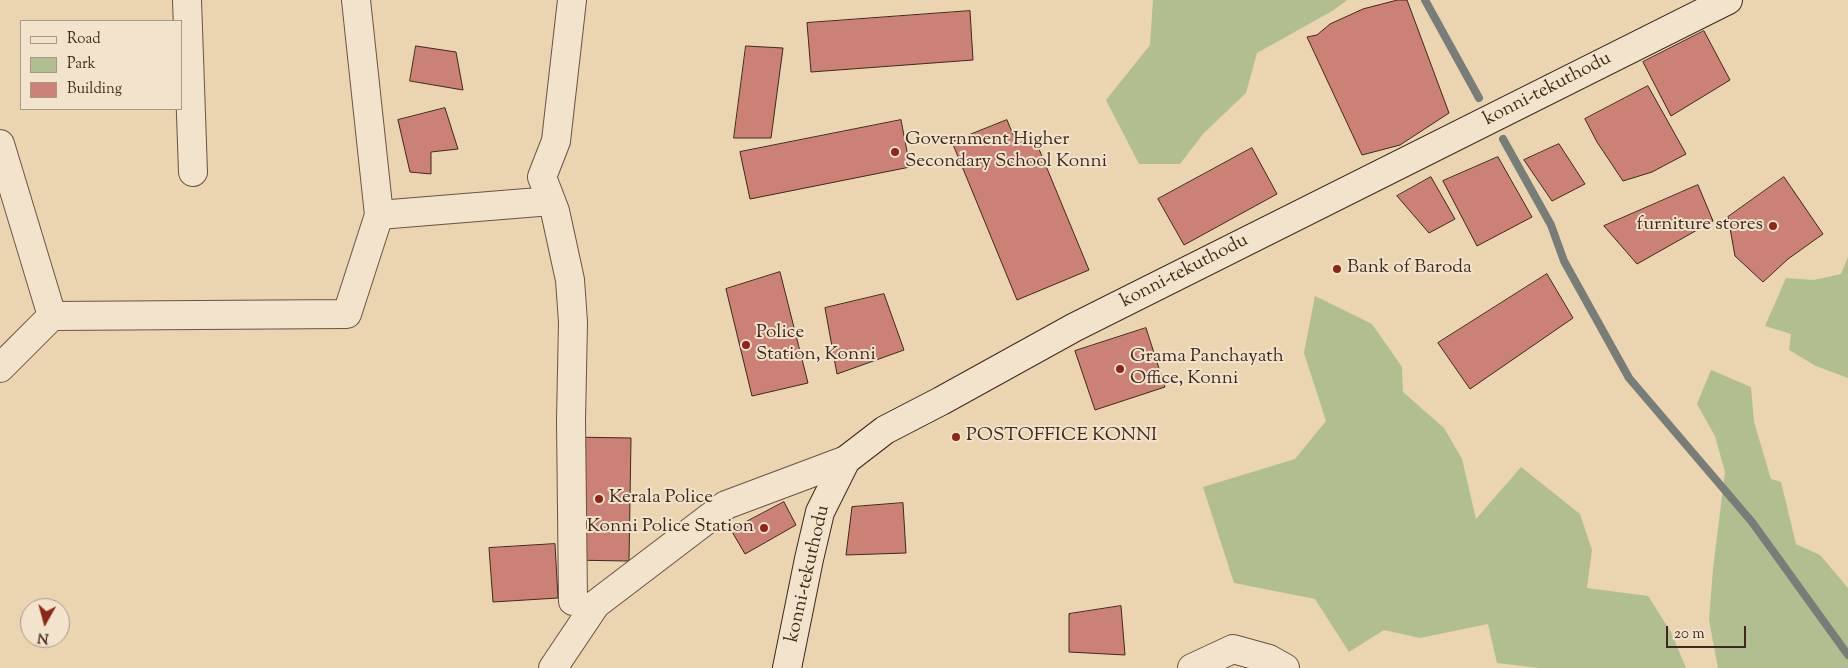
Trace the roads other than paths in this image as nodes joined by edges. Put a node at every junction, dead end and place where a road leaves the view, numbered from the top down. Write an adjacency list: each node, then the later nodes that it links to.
1 (187, 0): 6 (street)
2 (356, 0): 8 (street)
3 (572, 0): 7 (street)
4 (1728, 0): 11 (street, konni-tekuthodu)
5 (0, 144): 9 (street)
6 (193, 172)
7 (551, 201): 8 (street); 12 (street)
8 (379, 215): 9 (street)
9 (52, 316): 10 (street)
10 (0, 368)
11 (846, 460): 13 (street); 14 (street, konni-tekuthodu)
12 (572, 601)
13 (553, 668)
14 (787, 668)
15 (1192, 668): 16 (street)
16 (1284, 668)

